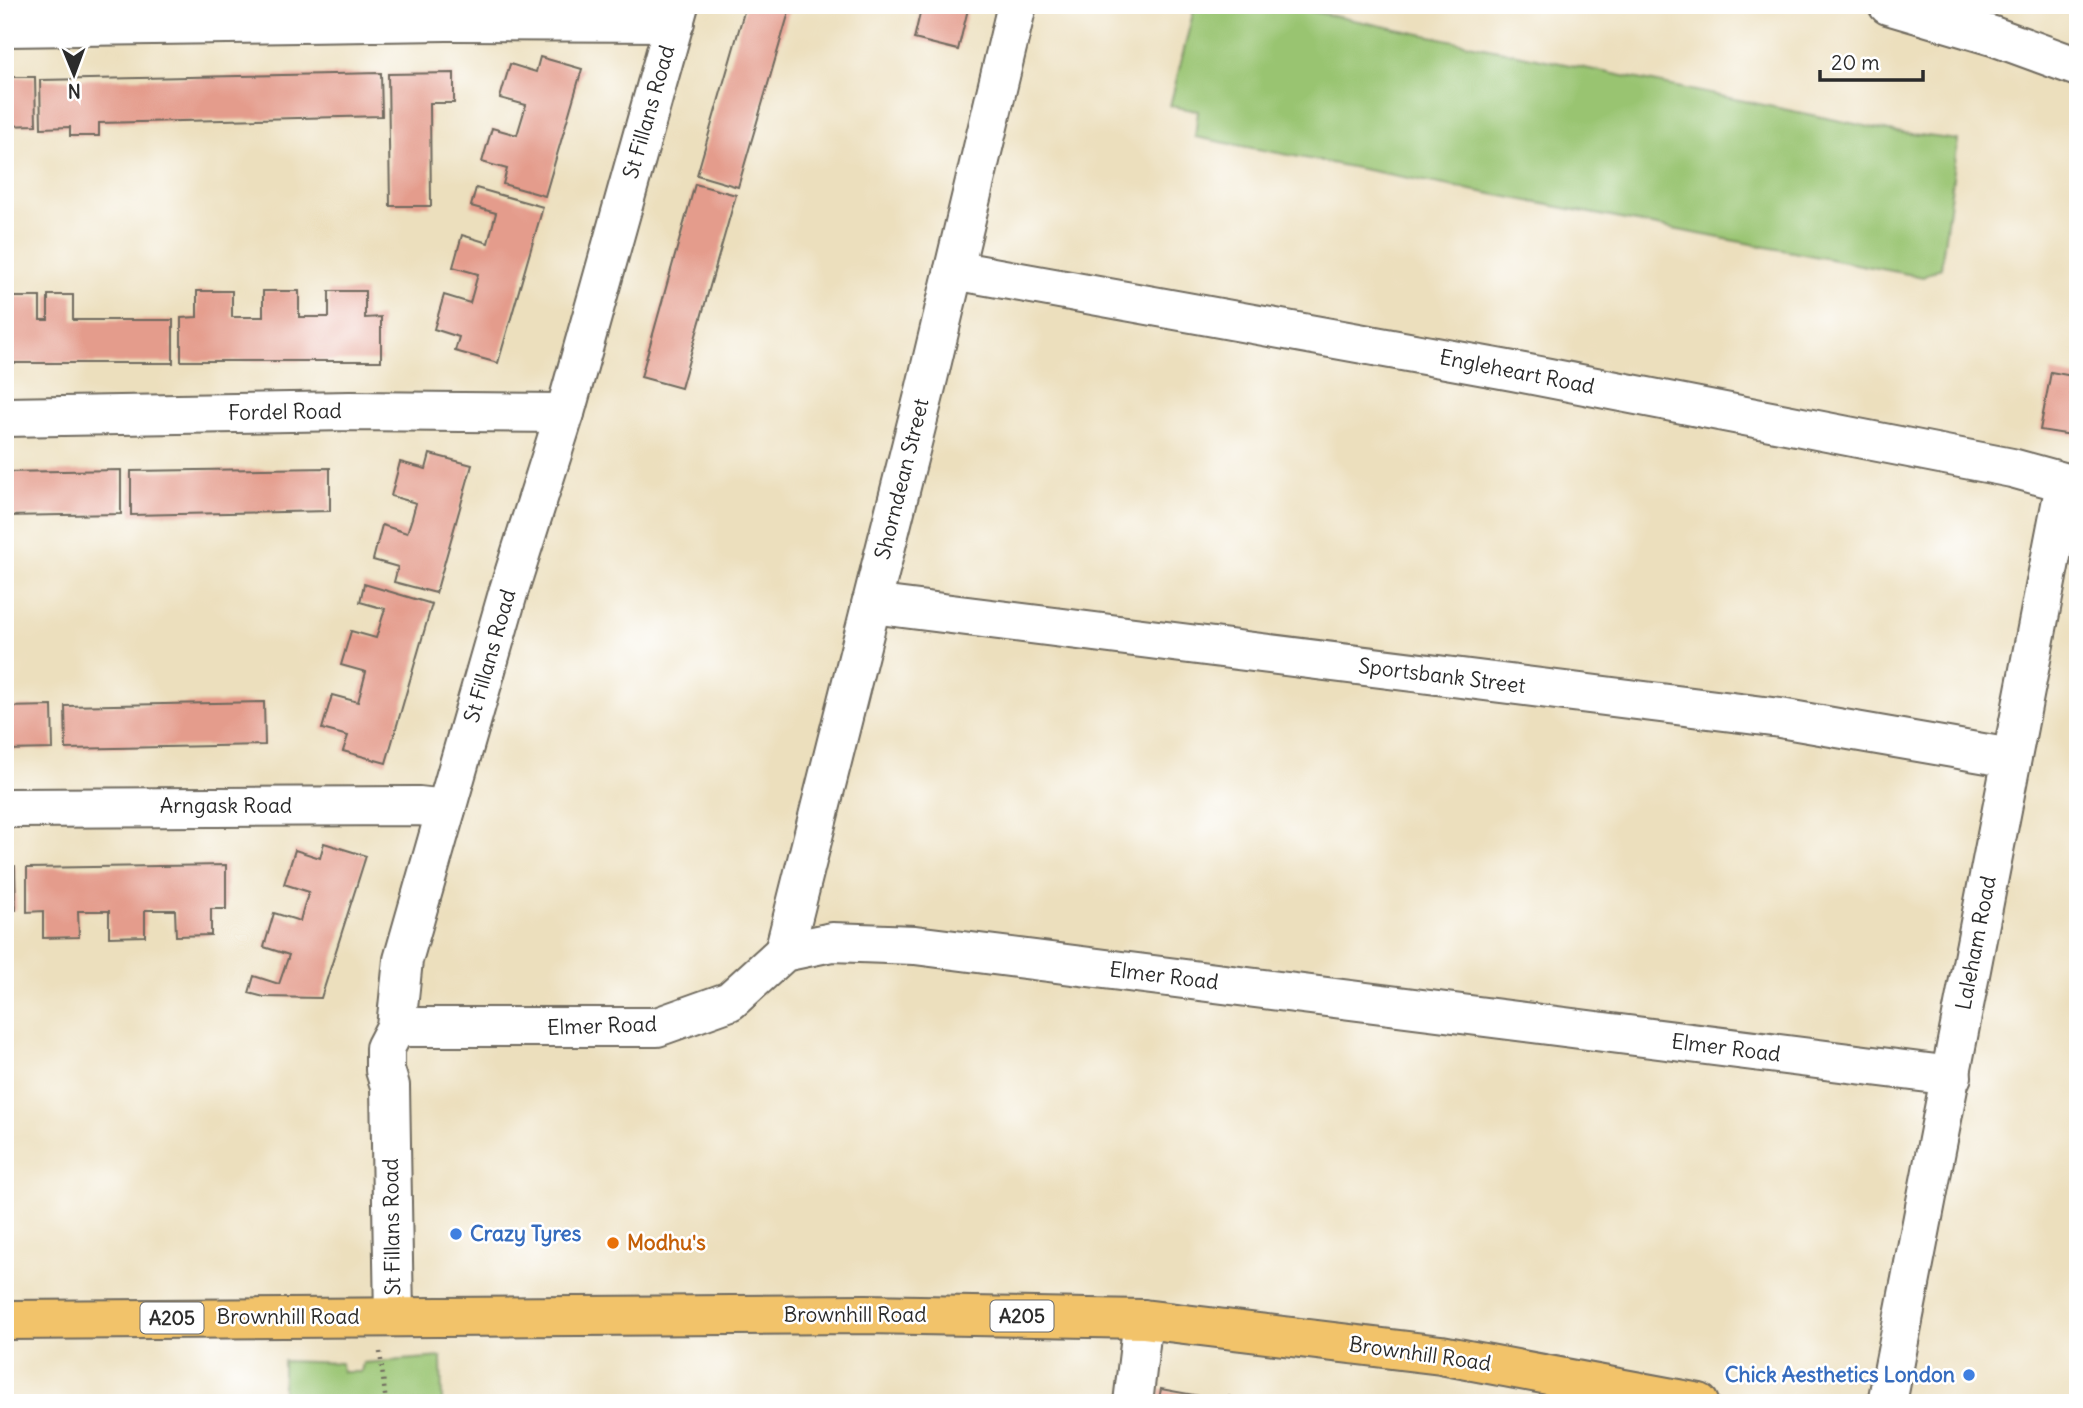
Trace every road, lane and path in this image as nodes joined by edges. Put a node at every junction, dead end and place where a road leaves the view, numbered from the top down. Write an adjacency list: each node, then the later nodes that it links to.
1 (1017, 5): 6 (street, Shorndean Street)
2 (1888, 5): 5 (street)
3 (677, 14): 4 (street); 7 (street, St Fillans Road)
4 (5, 27)
5 (2078, 67)
6 (954, 270): 9 (street, Engleheart Road); 10 (street, Shorndean Street)
7 (565, 413): 8 (street, Fordel Road); 13 (street, St Fillans Road)
8 (5, 417)
9 (2072, 485): 11 (street, Laleham Road)
10 (871, 604): 11 (street, Sportsbank Street); 14 (street, Shorndean Street)
11 (2011, 758): 16 (street, Laleham Road)
12 (5, 808): 13 (street, Arngask Road)
13 (446, 809): 15 (street, St Fillans Road)
14 (784, 952): 15 (street, Elmer Road); 16 (street, Elmer Road)
15 (396, 1027): 17 (street, St Fillans Road)
16 (1952, 1076): 24 (street, Laleham Road)
17 (394, 1317): 18 (highway, Brownhill Road / A205); 19 (highway, Brownhill Road / A205)
18 (1143, 1319): 22 (street); 23 (highway, Brownhill Road / A205)
19 (5, 1320)
20 (380, 1352): 21 (path)
21 (386, 1403)
22 (1133, 1403)
23 (1699, 1403)
24 (1887, 1403)

